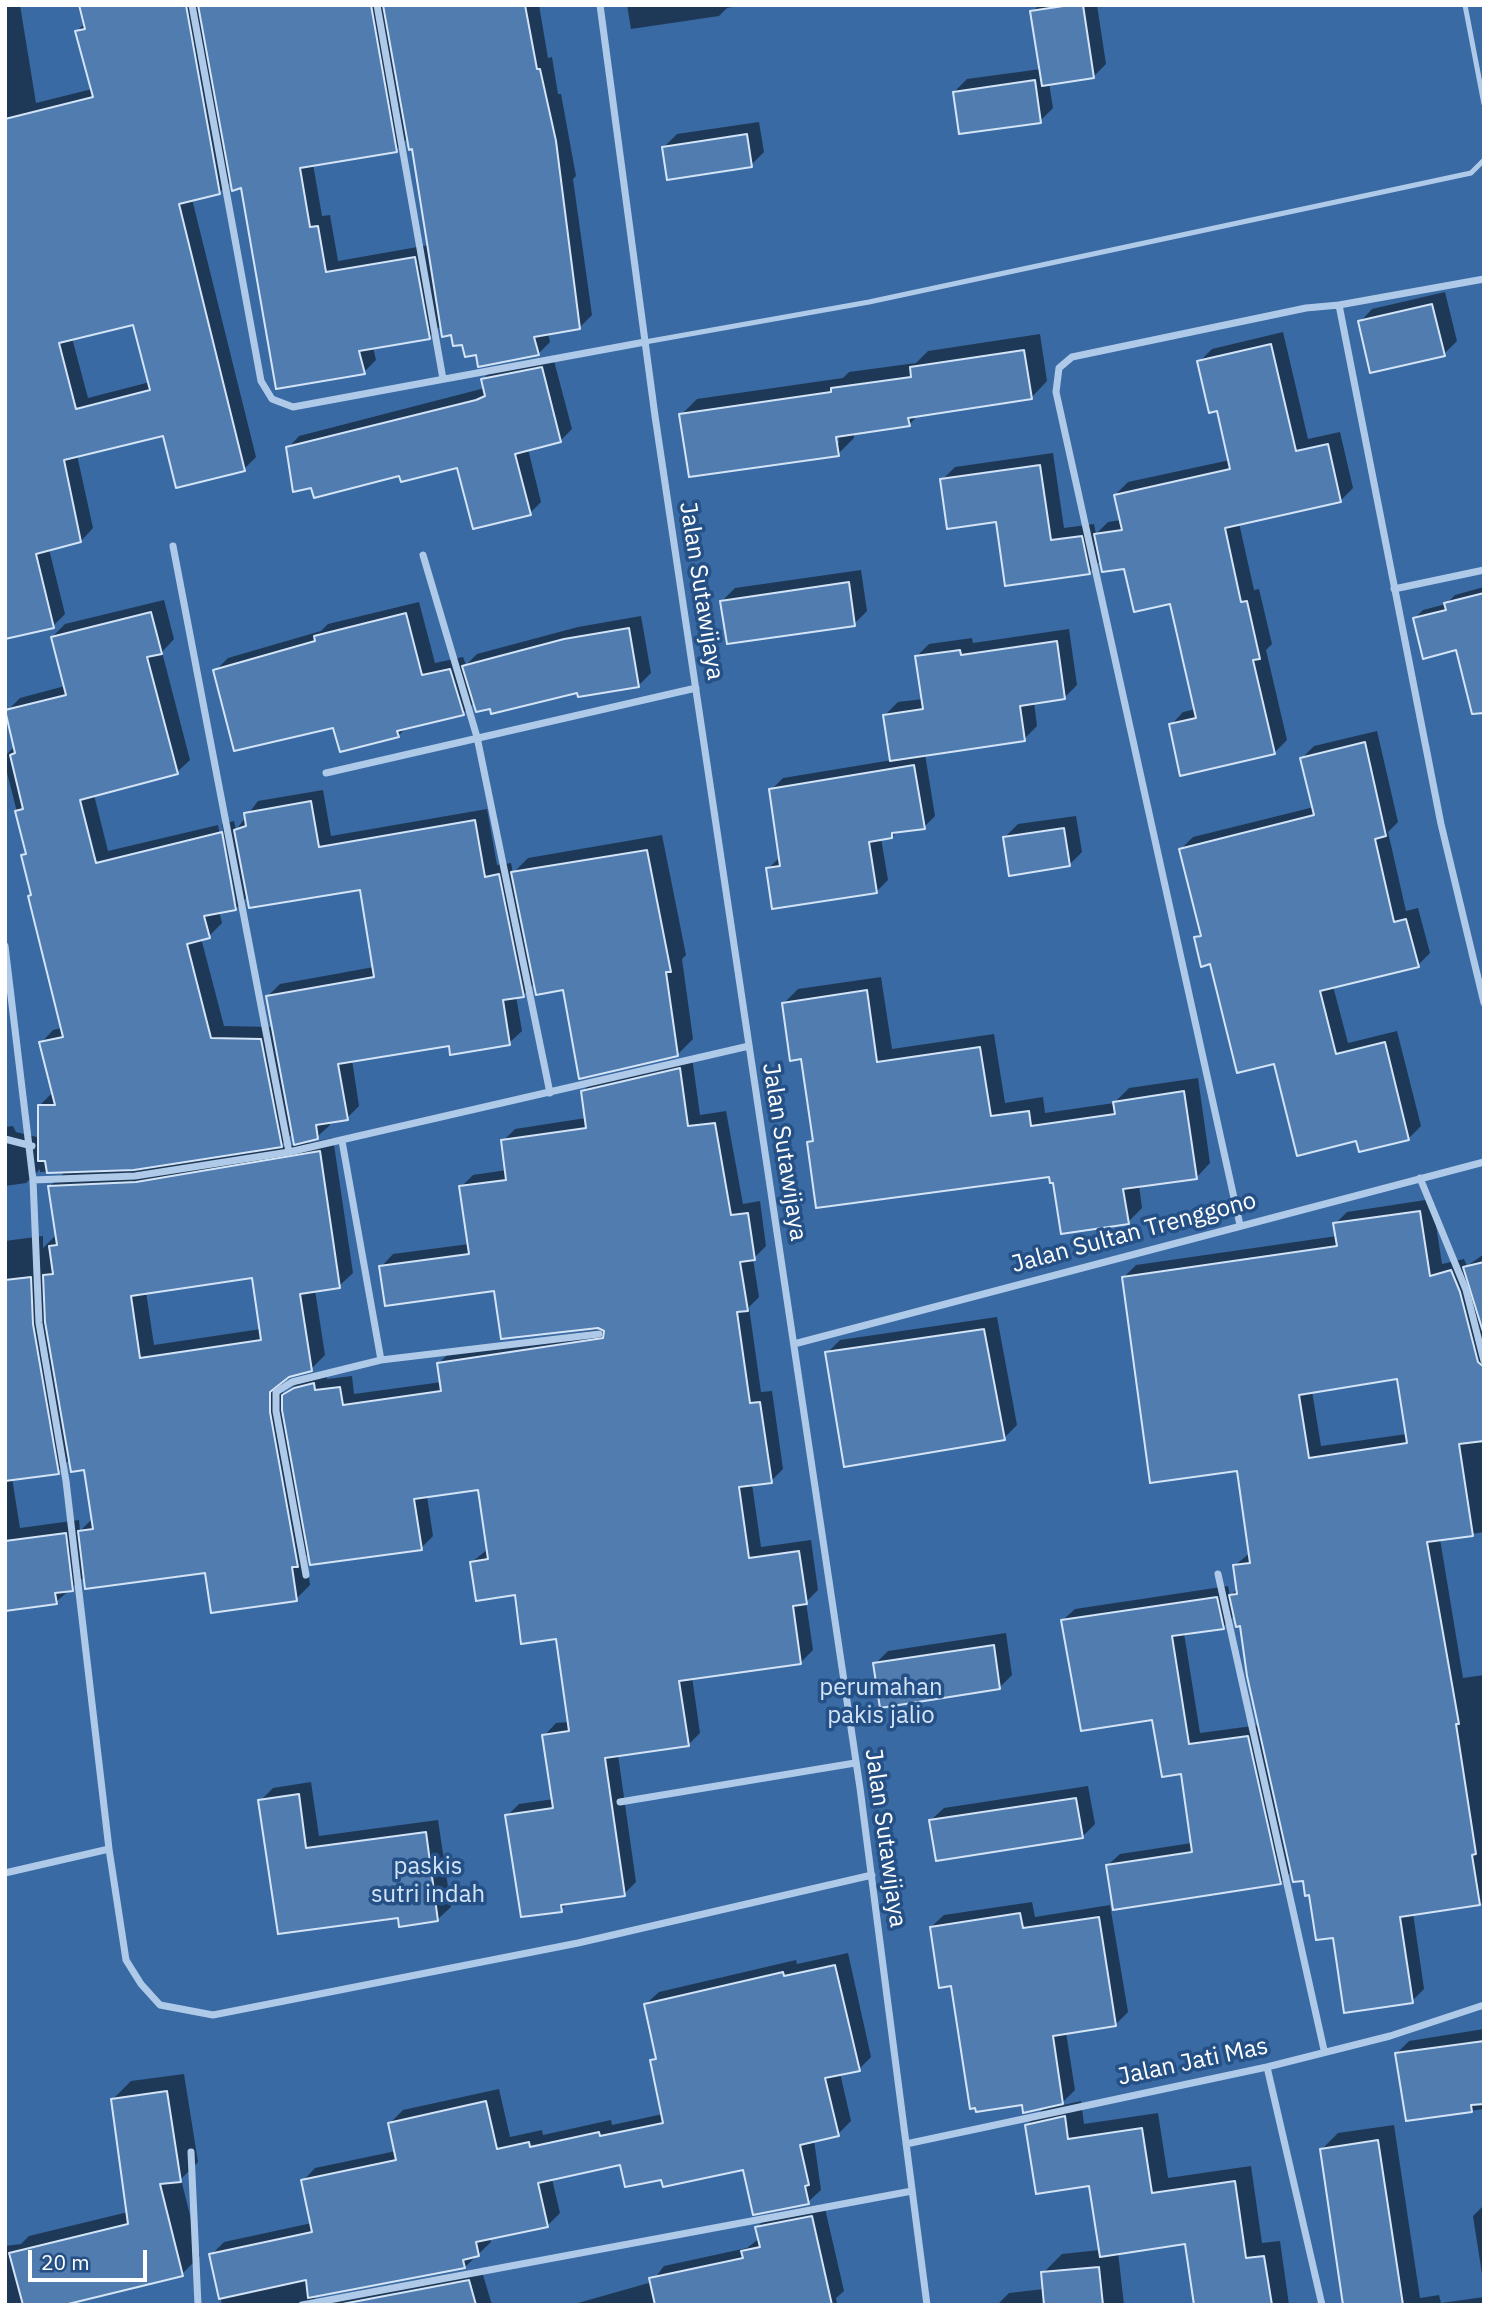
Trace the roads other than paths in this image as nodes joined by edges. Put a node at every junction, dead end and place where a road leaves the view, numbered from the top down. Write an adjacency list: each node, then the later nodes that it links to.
1 (192, 5): 10 (street)
2 (377, 5): 10 (street)
3 (600, 5): 9 (street, Jalan Sutawijaya)
4 (1465, 5): 5 (lane)
5 (1484, 104)
6 (1484, 160): 9 (lane)
7 (1484, 279): 8 (street)
8 (1339, 305): 14 (street); 29 (street)
9 (645, 342): 10 (street); 15 (street, Jalan Sutawijaya)
10 (443, 379)
11 (173, 546): 25 (street)
12 (423, 555): 16 (street)
13 (1484, 570): 14 (street)
14 (1394, 589): 19 (street)
15 (696, 688): 16 (street); 20 (street, Jalan Sutawijaya)
16 (477, 737): 17 (street); 21 (street)
17 (326, 773)
18 (5, 946): 24 (street)
19 (1484, 1003)
20 (749, 1046): 21 (street); 31 (street, Jalan Sutawijaya)
21 (550, 1093): 23 (street)
22 (5, 1139): 24 (street)
23 (342, 1141): 25 (street); 32 (street)
24 (32, 1146): 28 (street)
25 (289, 1152): 28 (street)
26 (1484, 1162): 27 (street, Jalan Sultan Trenggono)
27 (1420, 1178): 29 (street, Jalan Sultan Trenggono); 33 (street)
28 (33, 1180): 38 (street)
29 (1240, 1225): 31 (street, Jalan Sultan Trenggono)
30 (599, 1334): 32 (street)
31 (794, 1344): 36 (street, Jalan Sutawijaya)
32 (381, 1360): 35 (street)
33 (1484, 1361)
34 (1218, 1574): 42 (street)
35 (306, 1575)
36 (855, 1763): 37 (street); 40 (street, Jalan Sutawijaya)
37 (620, 1802)
38 (109, 1849): 39 (street); 40 (street)
39 (5, 1873)
40 (872, 1875): 44 (street, Jalan Sutawijaya)
41 (1484, 2005): 42 (street, Jalan Jati Mas)
42 (1324, 2050): 43 (street, Jalan Jati Mas)
43 (1267, 2067): 44 (street, Jalan Jati Mas); 50 (street)
44 (906, 2144): 46 (street, Jalan Sutawijaya)
45 (191, 2152): 47 (street)
46 (912, 2191): 48 (street); 49 (street, Jalan Sutawijaya)
47 (198, 2305)
48 (302, 2305)
49 (927, 2305)
50 (1322, 2305)

